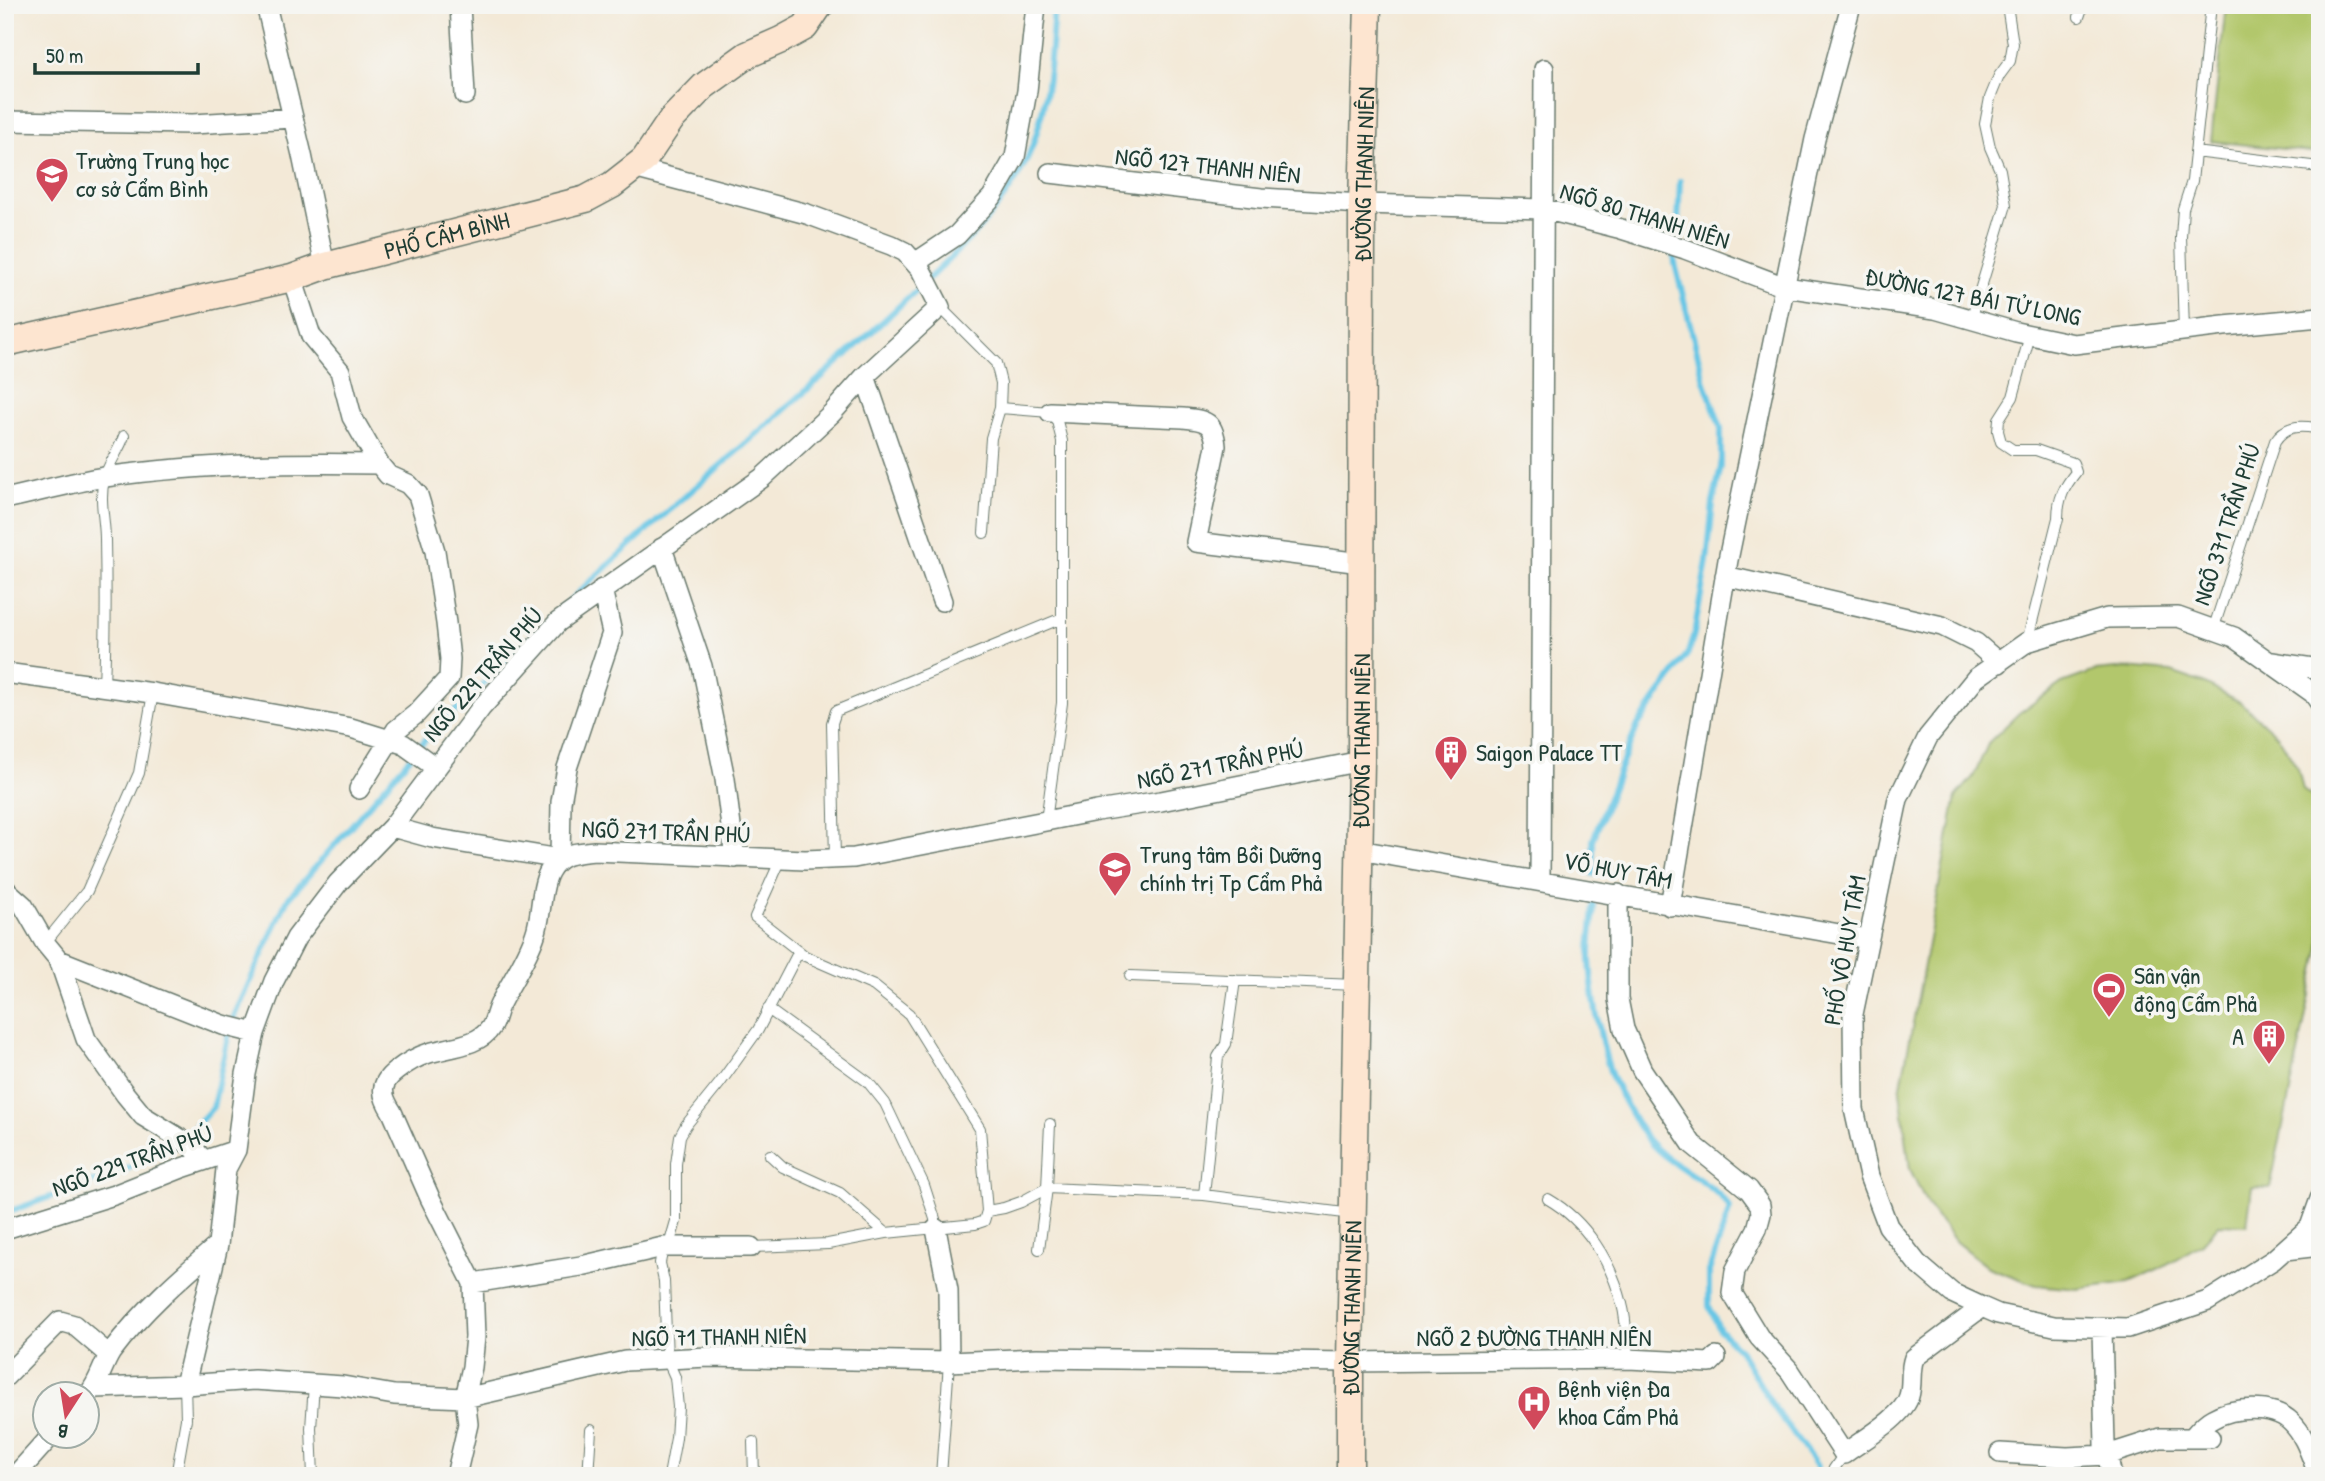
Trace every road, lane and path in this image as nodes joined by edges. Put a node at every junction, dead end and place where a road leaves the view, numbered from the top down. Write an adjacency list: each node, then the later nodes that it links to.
1 (267, 5): 13 (street)
2 (460, 5): 12 (street)
3 (821, 5): 17 (street, PHỐ CẨM BÌNH)
4 (1036, 5): 22 (street)
5 (1368, 5): 19 (street, ĐƯỜNG THANH NIÊN)
6 (1851, 5): 24 (street)
7 (2007, 5): 27 (lane)
8 (2083, 5): 10 (lane)
9 (2211, 5): 15 (lane)
10 (2080, 17)
11 (1544, 69): 20 (street)
12 (465, 95)
13 (293, 118): 14 (street); 21 (street)
14 (5, 121)
15 (2195, 152): 16 (lane); 28 (lane)
16 (2320, 167)
17 (634, 168): 21 (street, PHỐ CẨM BÌNH); 22 (street)
18 (1050, 173): 19 (street, NGÕ 127 THANH NIÊN)
19 (1362, 204): 20 (street, NGÕ 80 THANH NIÊN); 41 (street, ĐƯỜNG THANH NIÊN)
20 (1544, 209): 24 (street, NGÕ 80 THANH NIÊN); 66 (street)
21 (325, 266): 23 (street, PHỐ CẨM BÌNH)
22 (918, 267): 25 (street)
23 (292, 278): 30 (street, PHỐ CẨM BÌNH); 36 (street)
24 (1785, 287): 27 (street, ĐƯỜNG 127 BÁI TỬ LONG); 42 (street)
25 (937, 299): 31 (street, NGÕ 229 TRẦN PHÚ); 32 (lane)
26 (2320, 317): 28 (street, ĐƯỜNG 127 BÁI TỬ LONG)
27 (1971, 320): 29 (street, ĐƯỜNG 127 BÁI TỬ LONG)
28 (2184, 331): 29 (street, ĐƯỜNG 127 BÁI TỬ LONG)
29 (2030, 335): 47 (lane)
30 (5, 343)
31 (864, 376): 40 (street, NGÕ 229 TRẦN PHÚ); 44 (street)
32 (1000, 408): 33 (lane); 39 (lane)
33 (1050, 412): 41 (street); 45 (lane)
34 (2320, 424): 46 (lane, NGÕ 371 TRẦN PHÚ)
35 (124, 436): 37 (lane)
36 (379, 464): 37 (street); 55 (street)
37 (104, 477): 38 (street); 52 (lane)
38 (5, 499)
39 (984, 533)
40 (662, 548): 43 (street, NGÕ 229 TRẦN PHÚ); 62 (street)
41 (1361, 563): 57 (street, ĐƯỜNG THANH NIÊN)
42 (1725, 576): 49 (street); 69 (street)
43 (603, 589): 56 (street, NGÕ 229 TRẦN PHÚ); 63 (street)
44 (942, 601)
45 (1062, 618): 59 (lane); 65 (lane)
46 (2213, 629): 47 (street, PHỐ VÕ HUY TÂM); 48 (street, PHỐ VÕ HUY TÂM)
47 (2026, 642): 49 (street, PHỐ VÕ HUY TÂM)
48 (2268, 661): 50 (street); 54 (street, PHỐ VÕ HUY TÂM)
49 (1999, 663): 70 (street, PHỐ VÕ HUY TÂM)
50 (2320, 669)
51 (5, 673): 52 (street)
52 (104, 685): 53 (street)
53 (153, 692): 55 (street); 71 (lane)
54 (2320, 703)
55 (390, 738): 56 (street); 58 (street)
56 (423, 758): 60 (street, NGÕ 229 TRẦN PHÚ)
57 (1361, 761): 59 (street, NGÕ 271 TRẦN PHÚ); 61 (street, ĐƯỜNG THANH NIÊN)
58 (359, 789)
59 (1046, 821): 65 (street, NGÕ 271 TRẦN PHÚ)
60 (393, 827): 63 (street); 78 (street, NGÕ 229 TRẦN PHÚ)
61 (1359, 850): 66 (street, VÕ HUY TÂM); 76 (street, ĐƯỜNG THANH NIÊN)
62 (735, 858): 63 (street, NGÕ 271 TRẦN PHÚ); 64 (street, NGÕ 271 TRẦN PHÚ)
63 (560, 859): 98 (street, NGÕ 271 TRẦN PHÚ)
64 (781, 859): 65 (street, NGÕ 271 TRẦN PHÚ); 72 (lane)
65 (835, 859)
66 (1540, 881): 68 (street, VÕ HUY TÂM)
67 (5, 889): 71 (street)
68 (1618, 894): 69 (street, VÕ HUY TÂM); 117 (street)
69 (1670, 906): 70 (street, VÕ HUY TÂM)
70 (1868, 939): 99 (street, PHỐ VÕ HUY TÂM)
71 (45, 943): 73 (street)
72 (799, 951): 77 (lane); 87 (lane)
73 (59, 960): 78 (street); 81 (street)
74 (1130, 976): 75 (lane)
75 (1235, 980): 76 (lane); 84 (lane)
76 (1357, 985): 88 (street, ĐƯỜNG THANH NIÊN)
77 (768, 1009): 90 (lane); 94 (lane)
78 (250, 1032): 80 (street, NGÕ 229 TRẦN PHÚ)
79 (1050, 1124): 83 (lane)
80 (236, 1150): 81 (street, NGÕ 229 TRẦN PHÚ); 92 (street, NGÕ 229 TRẦN PHÚ)
81 (198, 1153): 89 (street, NGÕ 229 TRẦN PHÚ)
82 (770, 1155): 91 (lane)
83 (1047, 1188): 84 (lane); 87 (lane); 96 (lane)
84 (1204, 1195): 88 (lane)
85 (1548, 1199): 104 (lane)
86 (2320, 1199): 97 (street, PHỐ VÕ HUY TÂM)
87 (987, 1210): 90 (lane)
88 (1353, 1214): 106 (street, ĐƯỜNG THANH NIÊN)
89 (5, 1229)
90 (936, 1229): 91 (lane); 105 (street)
91 (886, 1233): 95 (lane)
92 (218, 1245): 101 (street); 110 (street, NGÕ 229 TRẦN PHÚ)
93 (2320, 1246): 97 (street, PHỐ VÕ HUY TÂM)
94 (663, 1247): 95 (street); 98 (street); 103 (lane)
95 (751, 1247)
96 (1039, 1250)
97 (2285, 1250): 100 (street, PHỐ VÕ HUY TÂM)
98 (473, 1283): 112 (street, NGÕ 271 TRẦN PHÚ)
99 (1982, 1307): 100 (street, PHỐ VÕ HUY TÂM); 117 (street)
100 (2102, 1329): 118 (street)
101 (109, 1355): 107 (street); 108 (street)
102 (1716, 1357): 104 (street, NGÕ 2 ĐƯỜNG THANH NIÊN)
103 (667, 1359): 105 (street, NGÕ 71 THANH NIÊN); 112 (street, NGÕ 71 THANH NIÊN); 124 (lane)
104 (1628, 1359): 106 (street, NGÕ 2 ĐƯỜNG THANH NIÊN)
105 (949, 1362): 106 (street, NGÕ 71 THANH NIÊN); 126 (lane)
106 (1350, 1363): 127 (street, ĐƯỜNG THANH NIÊN)
107 (5, 1377)
108 (97, 1380)
109 (314, 1384): 110 (street, NGÕ 71 THANH NIÊN); 112 (street, NGÕ 71 THANH NIÊN); 121 (lane)
110 (185, 1385): 111 (street, NGÕ 71 THANH NIÊN); 120 (lane)
111 (102, 1391)
112 (465, 1398): 122 (street, NGÕ 271 TRẦN PHÚ)
113 (591, 1430): 123 (lane)
114 (754, 1442): 125 (lane)
115 (38, 1450): 119 (street)
116 (2000, 1453): 118 (street)
117 (1844, 1454): 128 (lane)
118 (2107, 1455): 129 (street); 130 (street)
119 (15, 1476)
120 (176, 1476)
121 (313, 1476)
122 (456, 1476)
123 (588, 1476)
124 (669, 1476)
125 (754, 1476)
126 (941, 1476)
127 (1350, 1476)
128 (1829, 1476)
129 (2112, 1476)
130 (2319, 1476)

